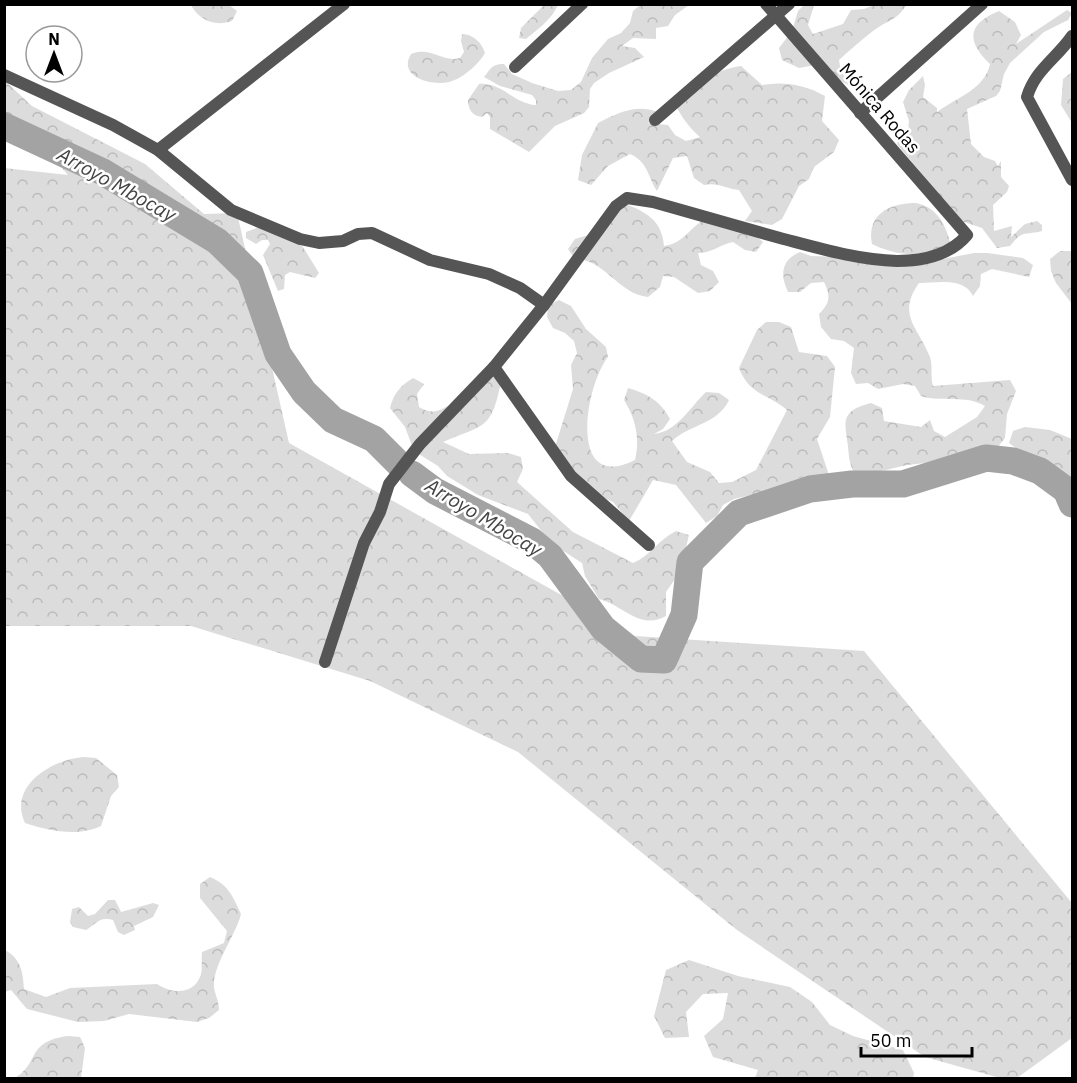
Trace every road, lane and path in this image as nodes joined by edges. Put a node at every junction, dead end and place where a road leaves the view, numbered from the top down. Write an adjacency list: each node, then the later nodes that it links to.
1 (344, 4): 12 (street)
2 (582, 4): 8 (street)
3 (766, 4): 6 (street, Mónica Rodas)
4 (789, 4): 6 (street)
5 (982, 4): 10 (street)
6 (777, 16): 10 (street, Mónica Rodas); 11 (street)
7 (1072, 36): 13 (street)
8 (515, 67)
9 (4, 75): 12 (street)
10 (860, 113): 14 (street, Mónica Rodas)
11 (655, 120)
12 (158, 150): 14 (street)
13 (1072, 180)
14 (544, 305): 15 (street)
15 (494, 367): 16 (street); 17 (street)
16 (649, 545)
17 (325, 662)

